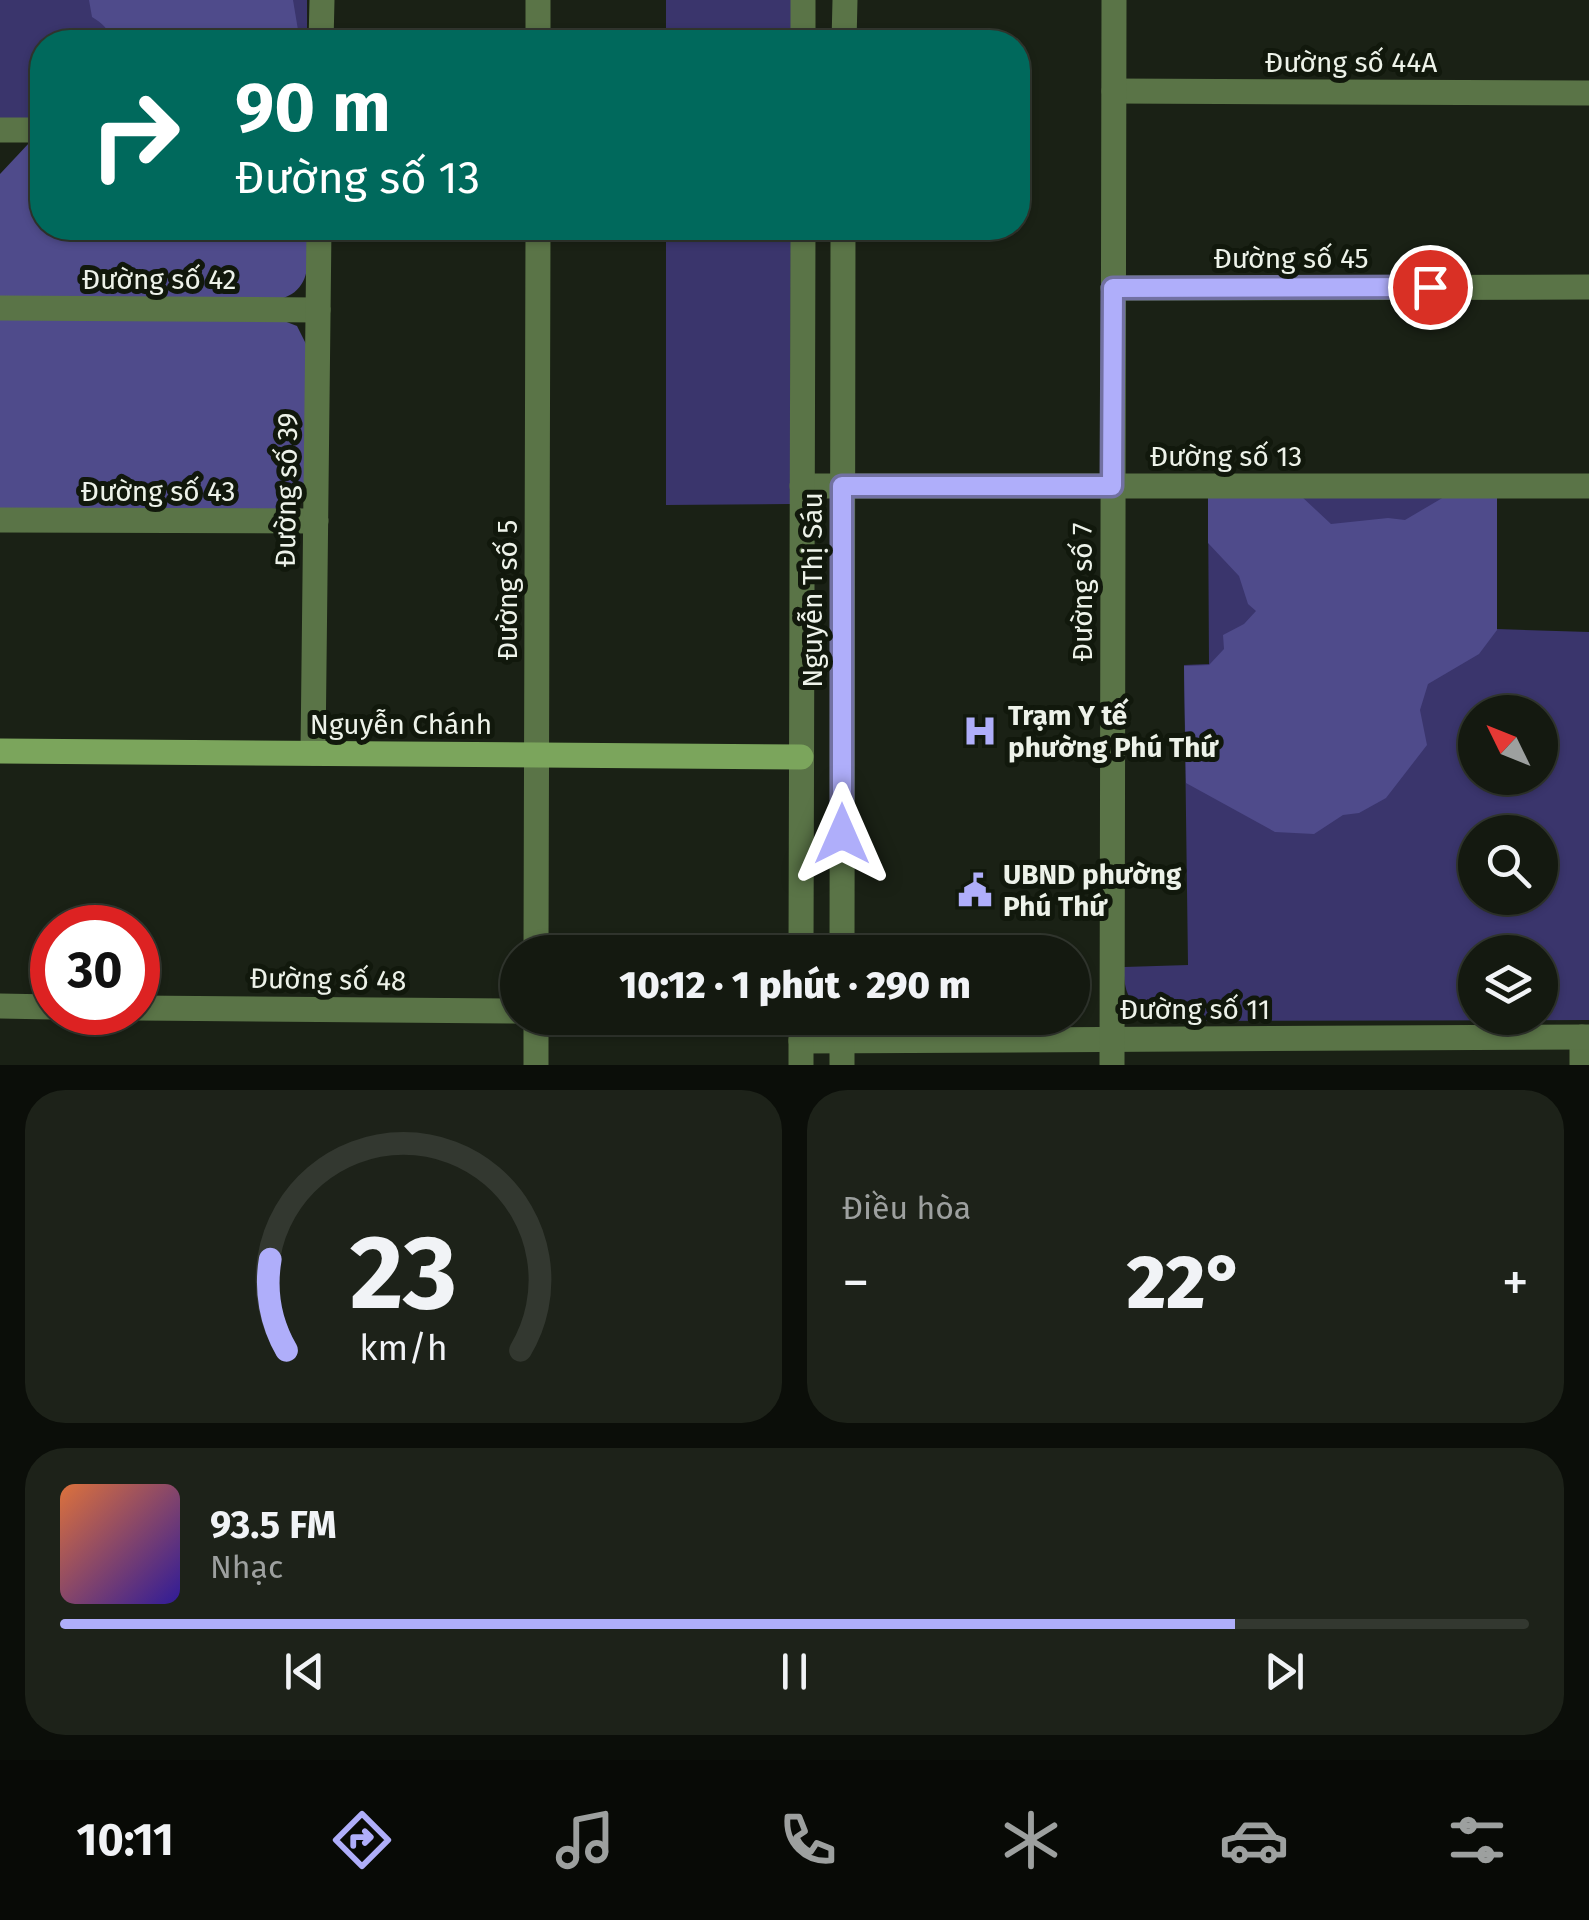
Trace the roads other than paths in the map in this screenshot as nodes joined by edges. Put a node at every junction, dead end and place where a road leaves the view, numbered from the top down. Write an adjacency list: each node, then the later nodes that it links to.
1 (322, 0): 6 (street)
2 (538, 0): 7 (street)
3 (804, 0): 8 (street)
4 (844, 0): 9 (street)
5 (1114, 0): 10 (street, Đường số 7)
6 (321, 30)
7 (538, 30)
8 (803, 30)
9 (844, 30)
10 (1114, 91): 11 (street, Đường số 44A); 19 (street, Đường số 7)
11 (1589, 93)
12 (0, 130): 13 (street)
13 (30, 130)
14 (319, 240): 21 (street, Đường số 39)
15 (538, 240): 30 (street, Đường số 5)
16 (803, 240): 22 (street, Nguyễn Thị Sáu)
17 (844, 240): 23 (street, Nguyễn Thị Sáu)
18 (1589, 286): 19 (street, Đường số 45)
19 (1113, 288): 24 (street, Đường số 7)
20 (0, 308): 21 (street, Đường số 42)
21 (318, 310): 27 (street, Đường số 39)
22 (802, 486): 23 (street, Đường số 13); 32 (street, Nguyễn Thị Sáu)
23 (842, 486): 24 (street, Đường số 13); 31 (street, Nguyễn Thị Sáu)
24 (1112, 486): 25 (street, Đường số 13); 44 (street, Đường số 7)
25 (1589, 486)
26 (0, 520): 27 (street, Đường số 43)
27 (316, 521): 29 (street, Đường số 39)
28 (0, 751): 29 (street, Nguyễn Chánh)
29 (313, 754): 30 (street, Nguyễn Chánh)
30 (537, 755): 32 (street, Nguyễn Chánh); 33 (street, Đường số 5)
31 (842, 756): 32 (street); 35 (street, Nguyễn Thị Sáu)
32 (801, 757): 34 (street, Nguyễn Thị Sáu)
33 (536, 935)
34 (801, 935)
35 (842, 935)
36 (0, 1006): 37 (street)
37 (30, 1007)
38 (160, 1008): 39 (street, Đường số 48)
39 (500, 1011)
40 (536, 1035): 45 (street)
41 (1586, 1037): 44 (street, Đường số 11); 46 (street)
42 (801, 1041): 43 (street, Đường số 11)
43 (842, 1041): 44 (street, Đường số 11)
44 (1112, 1052)
45 (536, 1065)
46 (1582, 1065)

